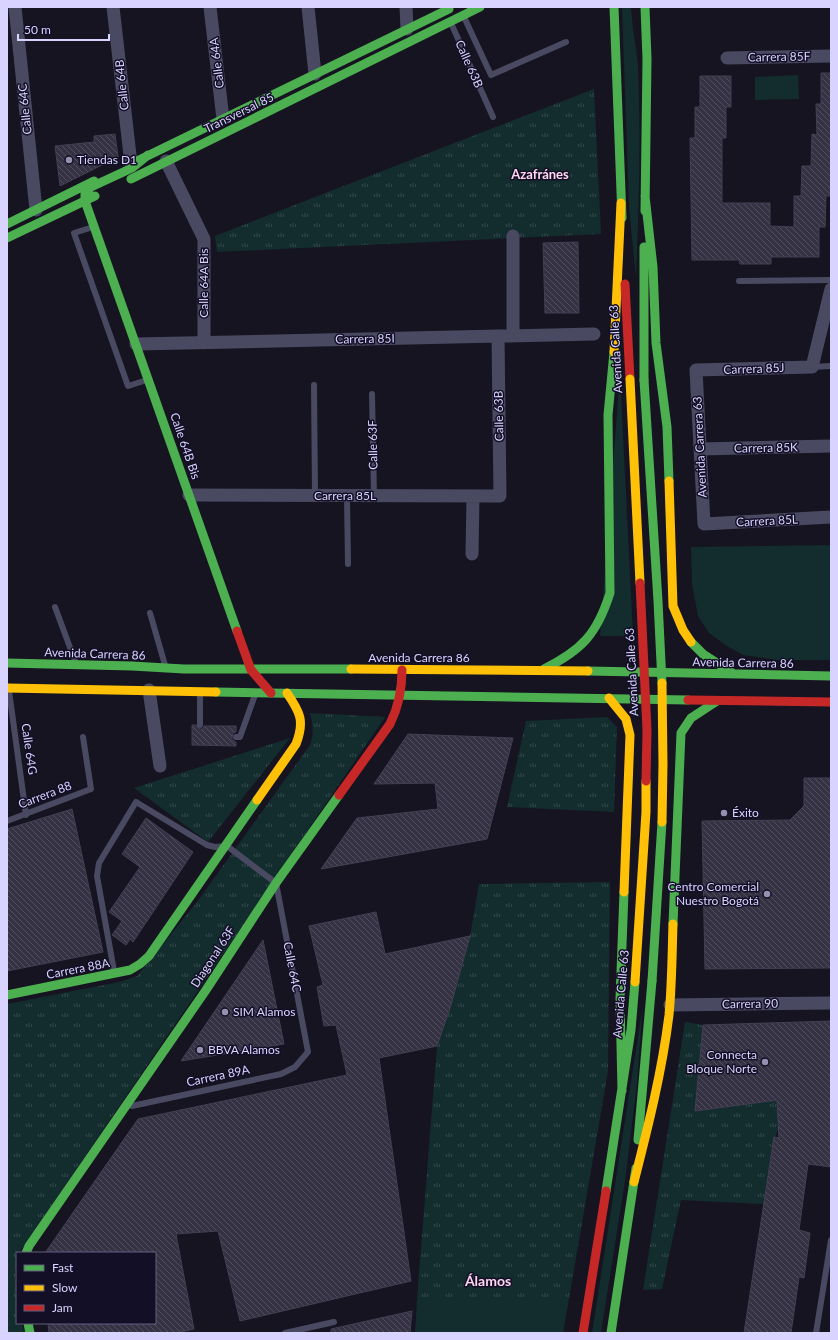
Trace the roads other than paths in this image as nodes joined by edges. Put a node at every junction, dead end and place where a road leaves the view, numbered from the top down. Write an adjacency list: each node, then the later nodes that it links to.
1 (15, 7): 27 (street, Calle 64C)
2 (113, 7): 21 (street, Calle 64B)
3 (210, 7): 18 (street, Calle 64A)
4 (308, 7): 16 (street)
5 (406, 7): 12 (street)
6 (480, 7): 10 (main road, Transversal 85)
7 (614, 7): 26 (main road, Avenida Calle 63)
8 (645, 7): 24 (main road)
9 (449, 9): 11 (main road, Calle 63B); 12 (main road, Transversal 85)
10 (464, 15): 11 (main road, Transversal 85); 13 (lane)
11 (450, 22): 17 (lane, Calle 63B); 20 (main road, Transversal 85)
12 (408, 29): 16 (main road, Transversal 85)
13 (566, 42)
14 (831, 56): 15 (street, Carrera 85F)
15 (727, 58)
16 (315, 74): 18 (main road, Transversal 85)
17 (493, 117)
18 (223, 119): 19 (main road, Transversal 85)
19 (148, 155): 21 (main road, Transversal 85); 25 (main road)
20 (166, 161): 22 (main road, Transversal 85); 38 (street, Calle 64A Bis)
21 (131, 164): 27 (main road, Transversal 85)
22 (121, 183)
23 (107, 190): 25 (main road)
24 (645, 196): 66 (main road); 93 (main road, bridge)
25 (85, 201): 29 (main road, Calle 64B Bis); 31 (main road)
26 (621, 203): 65 (main road); 91 (main road, Avenida Calle 63, bridge)
27 (36, 210): 28 (main road, Transversal 85)
28 (7, 224)
29 (94, 226): 39 (main road, Calle 64B Bis); 43 (lane)
30 (513, 236): 37 (street)
31 (7, 238)
32 (831, 280): 33 (lane)
33 (738, 281)
34 (831, 289): 41 (street)
35 (594, 334): 37 (street, Carrera 85I)
36 (498, 336): 37 (street, Carrera 85I); 38 (street, Carrera 85I); 53 (street, Calle 63B)
37 (513, 336)
38 (204, 342): 39 (street, Carrera 85I)
39 (136, 344): 43 (main road, Calle 64B Bis)
40 (831, 366): 41 (lane)
41 (812, 367): 42 (street, Carrera 85J)
42 (696, 370): 47 (street, Avenida Carrera 63)
43 (148, 380): 48 (main road, Calle 64B Bis)
44 (314, 385): 49 (lane)
45 (372, 394): 51 (lane, Calle 63F)
46 (831, 446): 47 (street, Carrera 85K)
47 (700, 449): 55 (street, Avenida Carrera 63)
48 (189, 495): 49 (street, Carrera 85L); 63 (main road, Calle 64B Bis)
49 (315, 496): 50 (street, Carrera 85L)
50 (347, 496): 51 (street, Carrera 85L); 57 (lane)
51 (374, 496): 52 (street, Carrera 85L)
52 (473, 496): 53 (street, Carrera 85L); 56 (street)
53 (500, 496)
54 (831, 517): 55 (street, Carrera 85L)
55 (704, 524)
56 (472, 554)
57 (348, 564)
58 (55, 607): 61 (lane)
59 (150, 613): 62 (lane)
60 (7, 663): 61 (main road, Avenida Carrera 86)
61 (77, 664): 62 (main road, Avenida Carrera 86)
62 (166, 668): 63 (main road, Avenida Carrera 86)
63 (251, 670): 64 (main road, Avenida Carrera 86); 72 (main road, Calle 64B Bis)
64 (402, 670): 65 (main road, Avenida Carrera 86); 74 (main road, Diagonal 63F)
65 (543, 670): 66 (main road, Avenida Carrera 86)
66 (736, 675): 67 (main road, Avenida Carrera 86)
67 (831, 676)
68 (8, 688): 69 (main road); 82 (lane, Calle 64G)
69 (149, 690): 70 (main road); 81 (street)
70 (200, 691): 71 (main road); 78 (lane)
71 (256, 693): 72 (main road); 80 (lane)
72 (271, 693): 73 (main road)
73 (287, 694): 74 (main road); 84 (main road)
74 (402, 696): 75 (main road); 85 (main road, Diagonal 63F)
75 (609, 698): 76 (main road); 91 (main road)
76 (717, 701): 77 (main road); 89 (main road)
77 (831, 702)
78 (200, 725)
79 (83, 737): 82 (lane, Carrera 88)
80 (236, 737)
81 (160, 766)
82 (26, 815): 83 (lane, Carrera 88)
83 (7, 821)
84 (227, 846): 85 (lane); 86 (main road, Carrera 88A); 86 (lane)
85 (276, 883): 90 (lane, Calle 64C); 92 (main road, Diagonal 63F)
86 (115, 974): 87 (main road, Carrera 88A)
87 (7, 995)
88 (831, 1003): 89 (street, Carrera 90)
89 (670, 1005): 93 (main road)
90 (308, 1052): 92 (lane, Carrera 89A)
91 (622, 1091): 98 (main road, Avenida Calle 63)
92 (124, 1107): 95 (main road, Diagonal 63F)
93 (634, 1182): 99 (main road)
94 (831, 1240): 100 (lane)
95 (26, 1252)
96 (334, 1322): 97 (lane)
97 (285, 1333)
98 (583, 1333)
99 (611, 1333)
100 (816, 1333)

